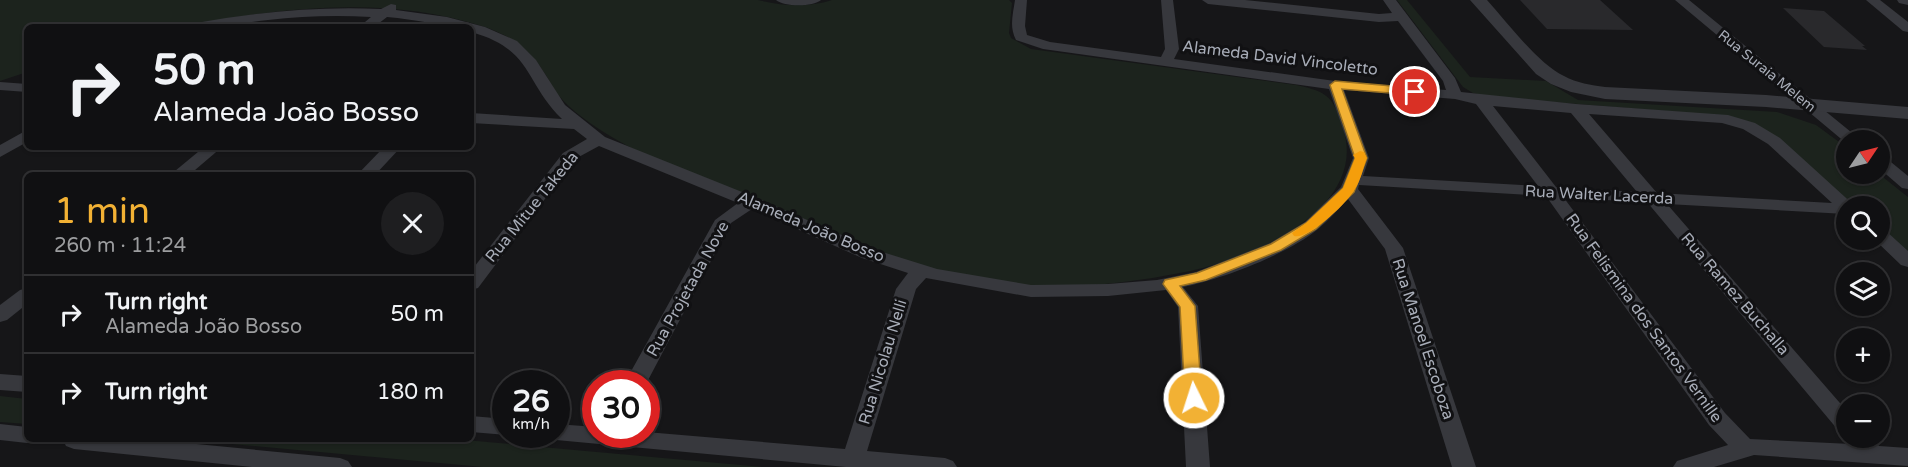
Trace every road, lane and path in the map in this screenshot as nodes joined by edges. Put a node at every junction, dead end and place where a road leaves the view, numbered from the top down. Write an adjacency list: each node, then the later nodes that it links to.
1 (401, 0): 11 (street)
2 (782, 0): 3 (street)
3 (815, 0)
4 (1021, 0): 18 (street, Alameda David Vincoletto)
5 (1167, 0): 18 (street)
6 (1208, 0): 12 (street)
7 (1389, 0): 12 (street)
8 (1478, 0): 25 (street)
9 (1681, 0): 25 (street, Rua Suraia Melem)
10 (1872, 0): 17 (street)
11 (386, 11): 13 (street, Alameda João Bosso); 14 (street); 15 (street, Alameda João Bosso)
12 (1402, 17): 23 (street)
13 (214, 24)
14 (370, 24)
15 (463, 24)
16 (474, 27): 30 (street, Alameda João Bosso)
17 (1908, 28)
18 (1166, 62): 20 (street, Alameda David Vincoletto)
19 (24, 79): 21 (street)
20 (1335, 85): 23 (street, Alameda David Vincoletto); 41 (street)
21 (4, 86): 22 (street)
22 (24, 88)
23 (1455, 95): 24 (street, Alameda David Vincoletto)
24 (1481, 100): 27 (street, Alameda David Vincoletto); 42 (street, Rua Felismina dos Santos Vernille)
25 (1805, 102): 26 (street); 28 (street); 31 (street, Rua Suraia Melem)
26 (1908, 102)
27 (1576, 109): 43 (street, Rua Ramez Buchalla); 44 (street, Alameda David Vincoletto)
28 (1908, 113)
29 (474, 118): 30 (street)
30 (577, 125): 33 (street, Alameda João Bosso)
31 (1840, 130)
32 (24, 137): 36 (street)
33 (599, 140): 45 (street, Alameda João Bosso); 50 (street, Rua Mitue Takeda)
34 (210, 150): 38 (street)
35 (390, 150): 39 (street)
36 (0, 152)
37 (1890, 169): 40 (street)
38 (182, 172)
39 (368, 172)
40 (1908, 184)
41 (1351, 185): 42 (street, Rua Walter Lacerda); 51 (street, Alameda João Bosso); 72 (street, Rua Manoel Escoboza)
42 (1551, 192): 43 (street, Rua Walter Lacerda); 65 (street, Rua Felismina dos Santos Vernille)
43 (1653, 198): 46 (street, Rua Walter Lacerda); 57 (street, Rua Ramez Buchalla)
44 (1836, 198)
45 (751, 202): 49 (street, Alameda João Bosso); 54 (street, Rua Projetada Nove)
46 (1836, 207)
47 (1890, 245): 48 (street)
48 (1908, 261)
49 (923, 271): 51 (street, Alameda João Bosso); 68 (street, Rua Nicolau Nelli)
50 (474, 280)
51 (1170, 284): 71 (street)
52 (24, 296): 53 (street)
53 (0, 315)
54 (643, 370)
55 (0, 382): 56 (street)
56 (24, 384)
57 (1836, 412)
58 (474, 424): 59 (street)
59 (492, 426)
60 (0, 432): 61 (street)
61 (24, 435)
62 (660, 441): 68 (street)
63 (94, 442): 69 (street)
64 (1836, 446): 65 (street)
65 (1745, 448): 73 (street)
66 (1873, 448): 67 (street)
67 (1908, 457)
68 (853, 459): 70 (street)
69 (340, 467)
70 (945, 467)
71 (1198, 467)
72 (1464, 467)
73 (1685, 467)

